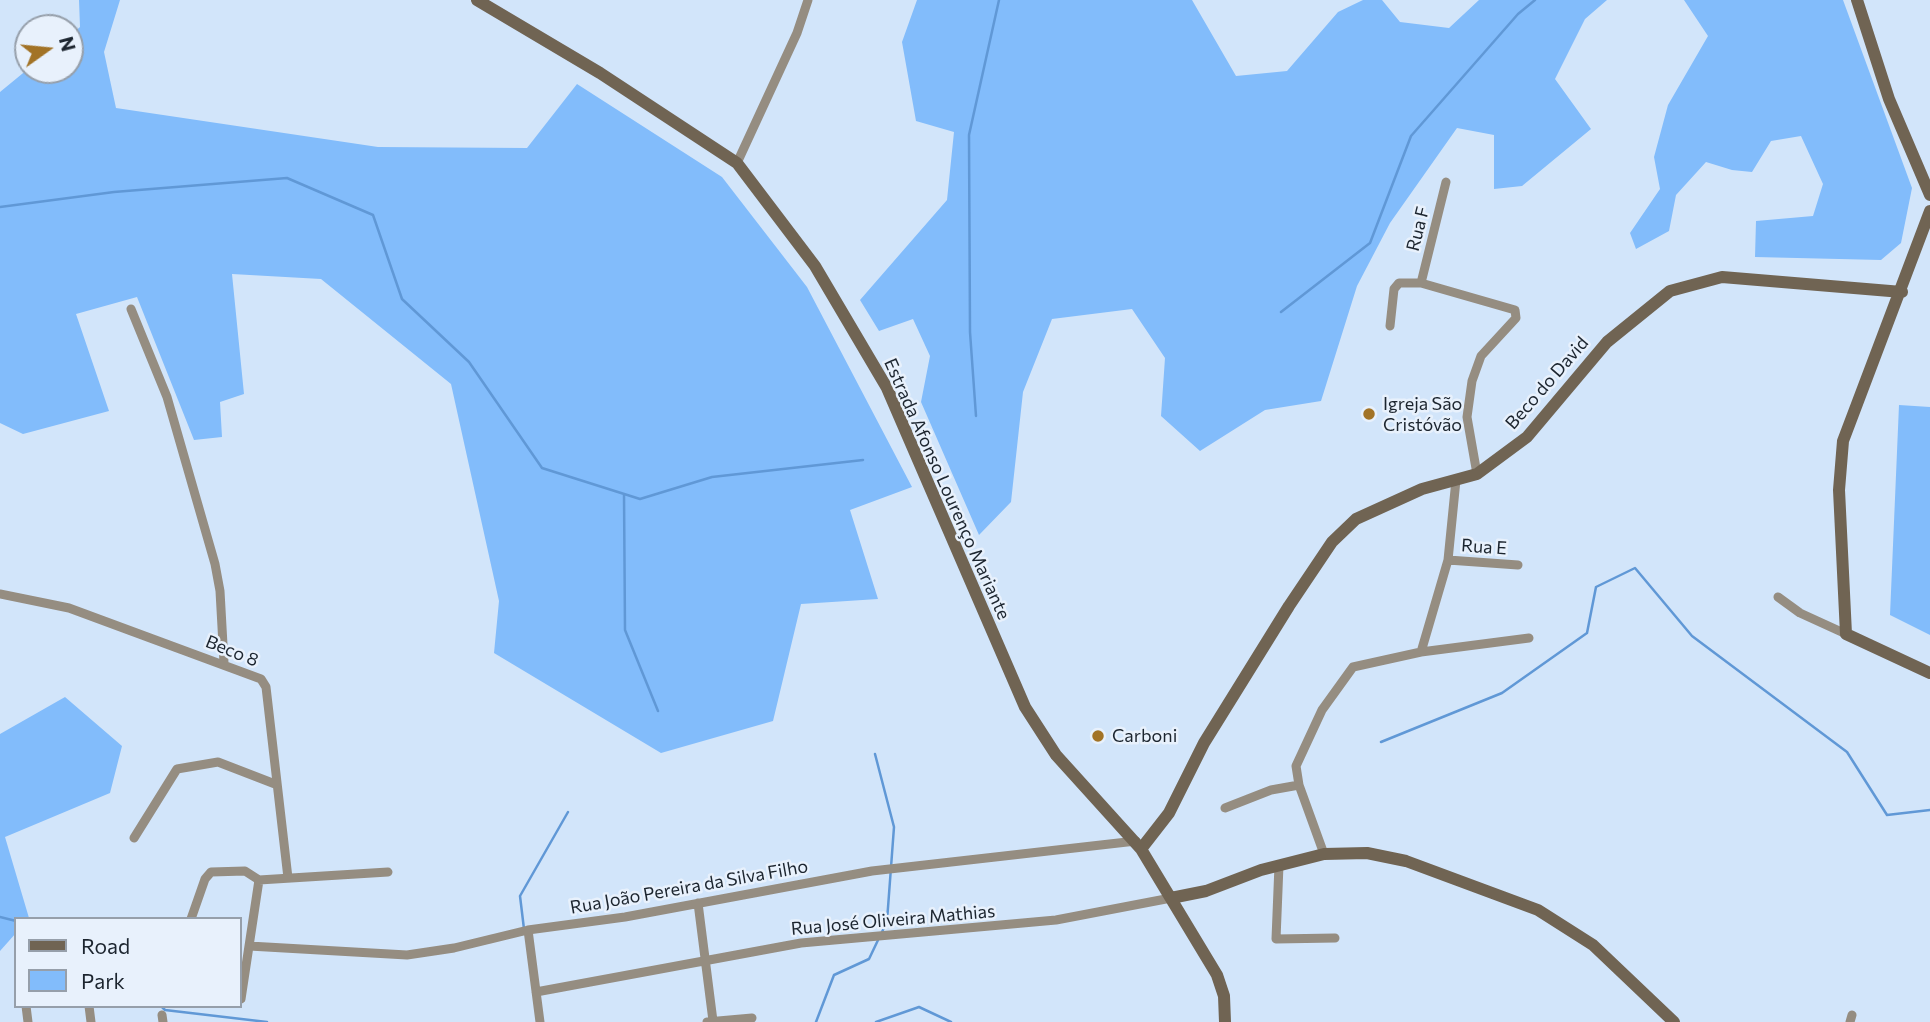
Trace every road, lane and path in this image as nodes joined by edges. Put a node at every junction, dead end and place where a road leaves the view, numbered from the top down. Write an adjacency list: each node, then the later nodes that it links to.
1 (477, 0): 4 (main road, Estrada Afonso Lourenço Mariante)
2 (808, 0): 4 (street)
3 (1857, 0): 6 (main road)
4 (737, 163): 27 (main road, Estrada Afonso Lourenço Mariante)
5 (1446, 182): 8 (street, Rua F)
6 (1930, 195)
7 (1930, 211): 9 (main road)
8 (1421, 283): 11 (street); 12 (street)
9 (1902, 292): 12 (main road, Beco do David); 18 (main road)
10 (131, 309): 21 (street)
11 (1390, 326)
12 (1477, 474): 13 (main road, Beco do David)
13 (1456, 480): 14 (street); 27 (main road, Beco do David)
14 (1448, 561): 15 (street, Rua E); 20 (street)
15 (1518, 565)
16 (0, 594): 21 (street, Beco 8)
17 (1778, 597): 18 (street)
18 (1846, 634): 22 (main road)
19 (1529, 638): 20 (street)
20 (1421, 652): 24 (street)
21 (224, 663): 23 (street, Beco 8)
22 (1930, 673)
23 (275, 784): 26 (street); 31 (street, Beco 8)
24 (1299, 785): 25 (street); 28 (street)
25 (1225, 808)
26 (134, 838)
27 (1139, 845): 33 (main road, Estrada Afonso Lourenço Mariante); 34 (street, Rua João Pereira da Silva Filho)
28 (1324, 854): 29 (main road); 46 (main road)
29 (1279, 865): 33 (main road); 37 (street)
30 (388, 872): 31 (street)
31 (288, 878): 32 (street)
32 (259, 880): 35 (street); 38 (street)
33 (1171, 898): 39 (street, Rua José Oliveira Mathias); 45 (main road, Estrada Afonso Lourenço Mariante)
34 (698, 903): 36 (street, Rua João Pereira da Silva Filho); 39 (street)
35 (193, 915)
36 (528, 930): 38 (street, Rua João Pereira da Silva Filho); 41 (street)
37 (1335, 938)
38 (249, 946): 40 (street)
39 (707, 962): 41 (street, Rua José Oliveira Mathias); 43 (street)
40 (242, 992)
41 (536, 992): 44 (street)
42 (752, 1018): 43 (street)
43 (710, 1021)
44 (540, 1022)
45 (1225, 1022)
46 (1674, 1022)

